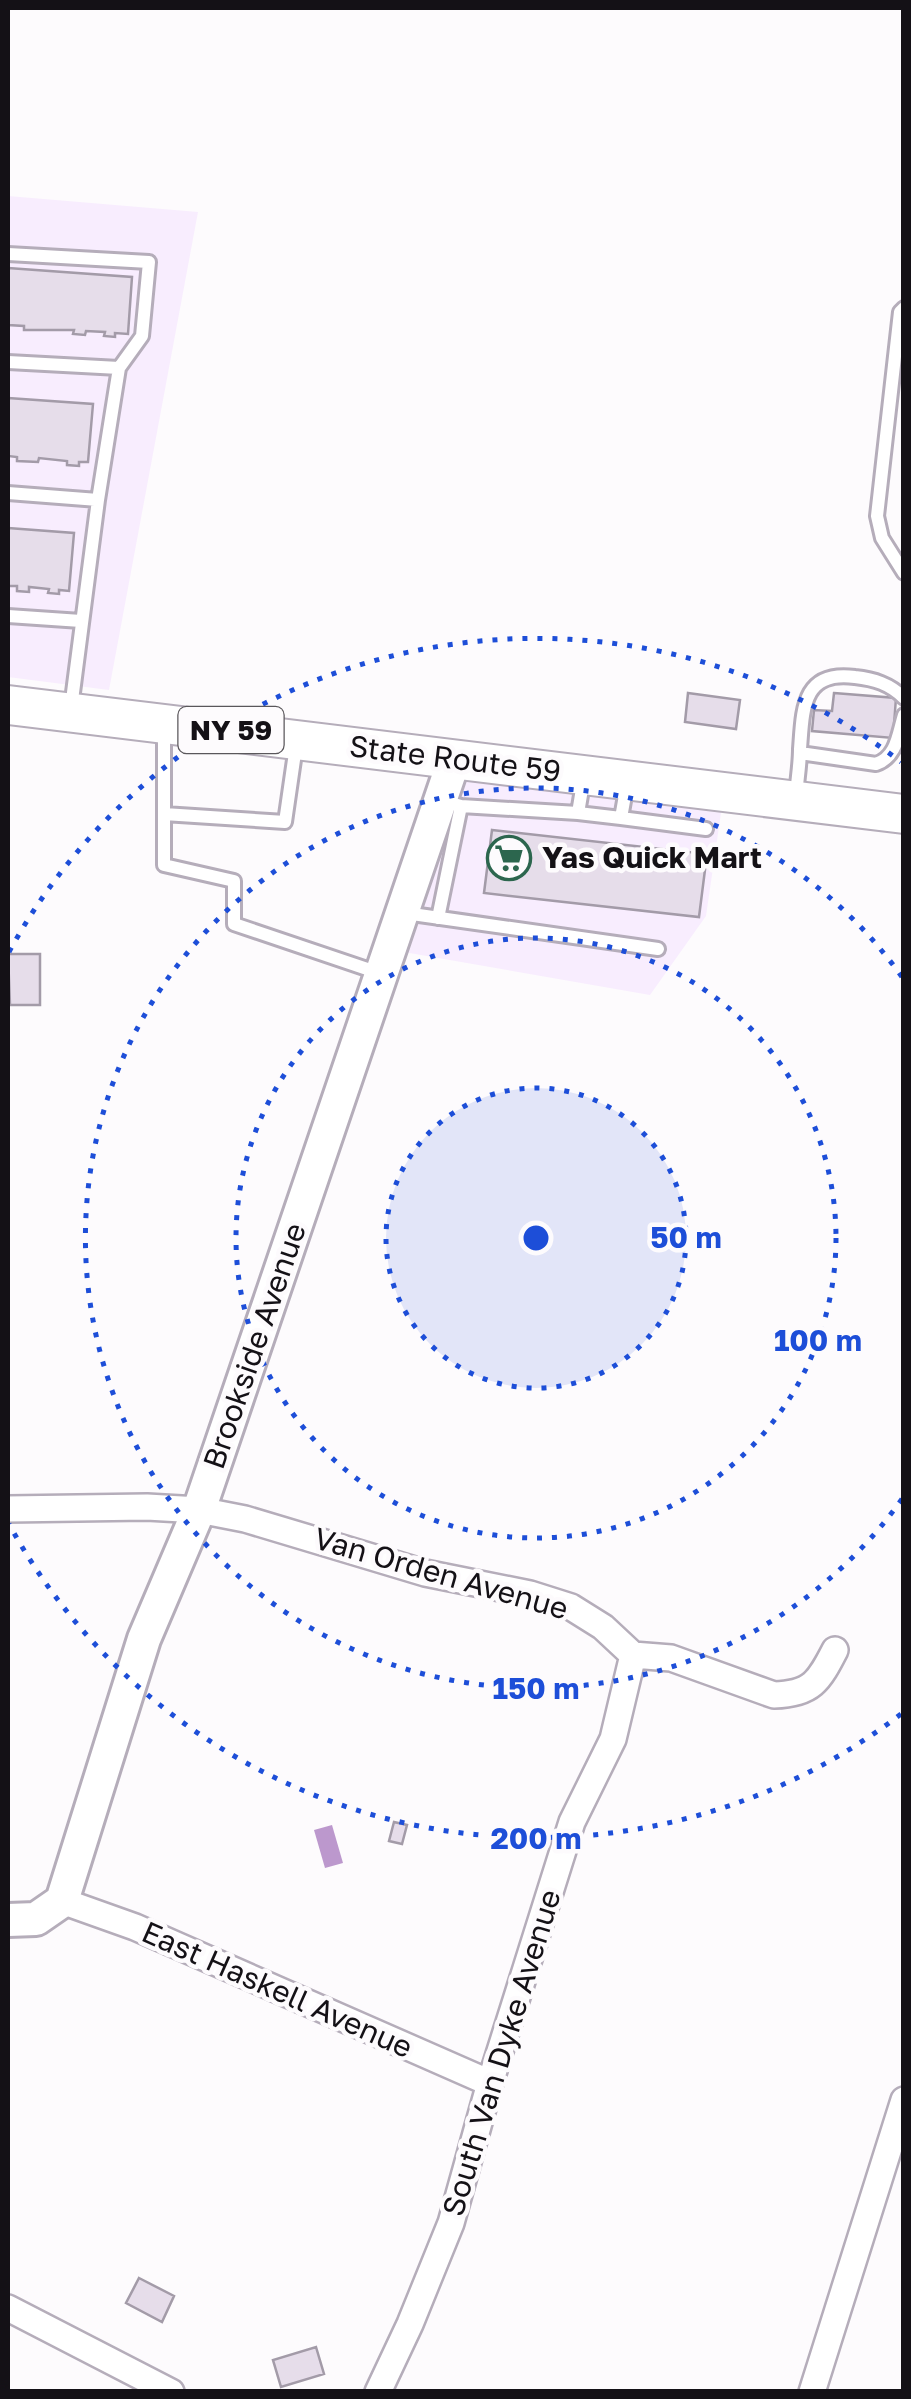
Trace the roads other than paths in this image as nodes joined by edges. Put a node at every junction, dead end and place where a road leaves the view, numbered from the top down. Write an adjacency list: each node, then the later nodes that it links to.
1 (8, 254): 4 (lane)
2 (904, 308): 7 (lane)
3 (8, 362): 4 (lane)
4 (119, 368): 6 (lane)
5 (8, 493): 6 (lane)
6 (98, 500): 9 (lane)
7 (904, 573)
8 (8, 616): 9 (lane)
9 (81, 621): 12 (lane)
10 (904, 698): 16 (lane)
11 (8, 705): 12 (main road, State Route 59 / NY 59)
12 (71, 710): 14 (main road, State Route 59 / NY 59)
13 (904, 716): 16 (lane)
14 (164, 722): 15 (main road, State Route 59 / NY 59); 23 (lane)
15 (297, 739): 17 (main road, State Route 59 / NY 59); 23 (lane)
16 (800, 752): 20 (lane)
17 (454, 760): 18 (main road, State Route 59 / NY 59); 21 (street, Brookside Avenue)
18 (584, 776): 19 (main road, State Route 59 / NY 59); 22 (lane)
19 (624, 799): 20 (main road, State Route 59 / NY 59); 22 (lane); 25 (lane)
20 (795, 801): 24 (main road, State Route 59 / NY 59)
21 (451, 803): 22 (lane); 26 (street, Brookside Avenue); 27 (lane)
22 (578, 812)
23 (164, 814): 29 (lane)
24 (904, 814)
25 (706, 829)
26 (402, 913): 27 (lane); 29 (street, Brookside Avenue)
27 (438, 918): 28 (lane)
28 (658, 949)
29 (382, 974): 31 (street, Brookside Avenue)
30 (8, 1509): 31 (street, Van Orden Avenue)
31 (199, 1510): 33 (street, Van Orden Avenue); 34 (street, Brookside Avenue)
32 (835, 1650): 33 (street)
33 (633, 1655): 35 (street, South Van Dyke Avenue)
34 (35, 1914): 35 (street, East Haskell Avenue)
35 (490, 2084): 39 (street, South Van Dyke Avenue)
36 (904, 2100): 40 (street)
37 (8, 2308): 38 (street)
38 (171, 2392)
39 (378, 2392)
40 (812, 2392)

